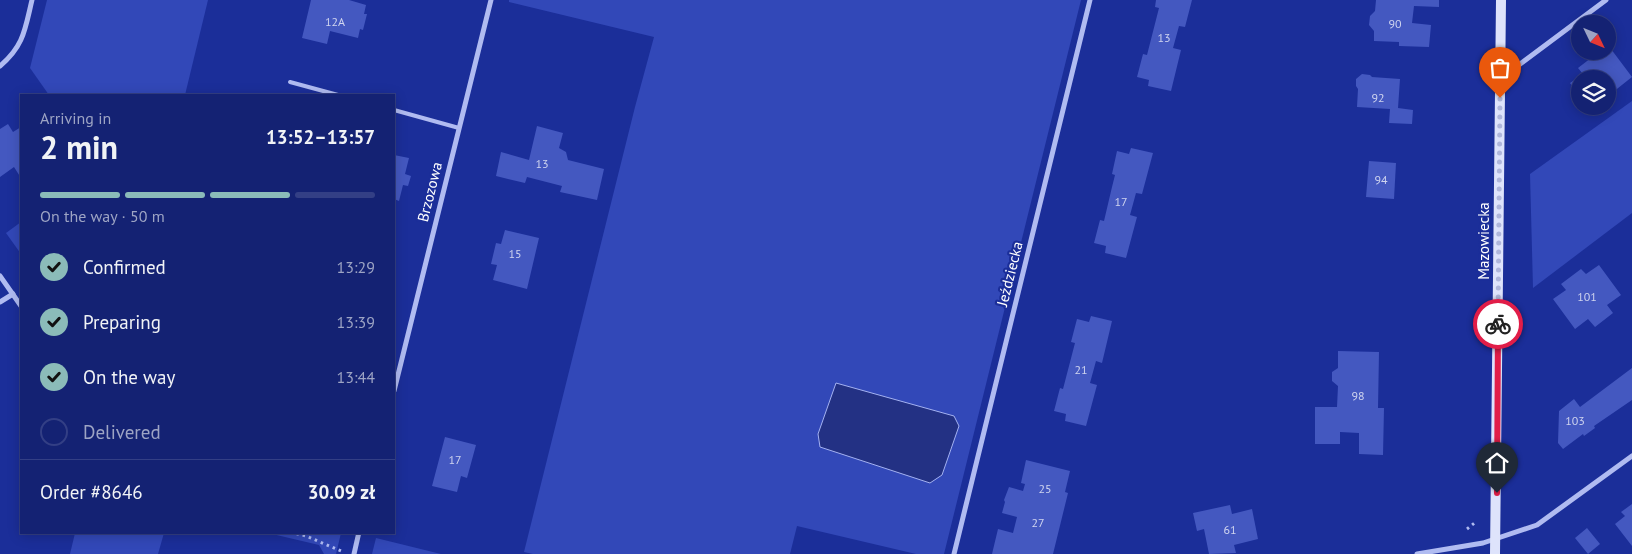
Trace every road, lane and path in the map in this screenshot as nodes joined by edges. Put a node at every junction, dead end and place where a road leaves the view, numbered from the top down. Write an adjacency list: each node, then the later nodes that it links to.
1 (32, 0): 6 (street)
2 (491, 0): 11 (street, Brzozowa)
3 (1090, 0): 23 (street, Jeździecka)
4 (1501, 0): 7 (street, Mazowiecka)
5 (1606, 0): 7 (street)
6 (0, 66)
7 (1500, 79): 20 (street, Mazowiecka)
8 (290, 82): 9 (lane)
9 (334, 94)
10 (395, 110): 11 (lane)
11 (459, 128): 16 (street, Brzozowa)
12 (0, 276): 13 (street)
13 (13, 294): 14 (street); 15 (street)
14 (0, 302)
15 (20, 304)
16 (395, 387)
17 (1632, 456): 20 (street)
18 (298, 534): 21 (path)
19 (359, 534): 22 (street)
20 (1495, 540): 24 (street); 25 (street, Mazowiecka)
21 (347, 554)
22 (354, 554)
23 (954, 554)
24 (1417, 554)
25 (1495, 554)

